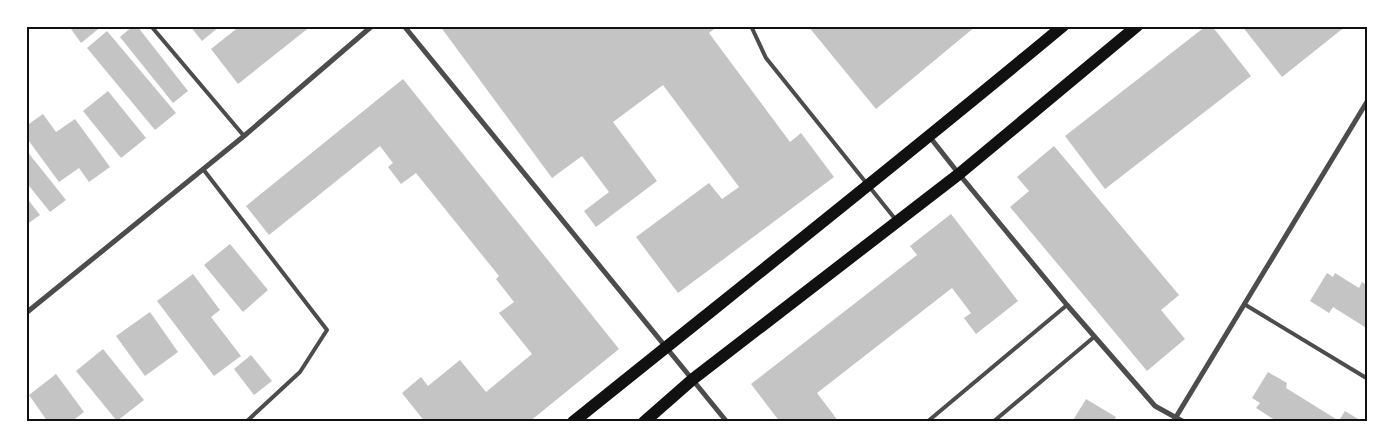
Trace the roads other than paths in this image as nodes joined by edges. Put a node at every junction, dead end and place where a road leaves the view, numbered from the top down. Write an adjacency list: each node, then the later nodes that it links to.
1 (151, 26): 9 (lane)
2 (372, 26): 9 (street)
3 (404, 26): 18 (street)
4 (751, 26): 12 (lane)
5 (1063, 26): 8 (main road)
6 (1137, 26): 11 (main road)
7 (1368, 100): 14 (street)
8 (929, 135): 11 (street); 12 (main road)
9 (244, 136): 10 (street)
10 (203, 170): 16 (street); 22 (lane)
11 (959, 174): 13 (main road); 15 (street)
12 (868, 185): 13 (lane); 18 (main road)
13 (898, 222): 19 (main road)
14 (1244, 304): 20 (lane); 21 (street)
15 (1067, 305): 17 (street); 26 (lane)
16 (26, 313)
17 (1094, 337): 21 (street); 27 (lane)
18 (667, 346): 19 (street); 23 (main road)
19 (693, 379): 24 (main road); 25 (street)
20 (1368, 379)
21 (1174, 419): 28 (street)
22 (246, 422)
23 (573, 422)
24 (644, 422)
25 (727, 422)
26 (927, 422)
27 (994, 422)
28 (1184, 422)

